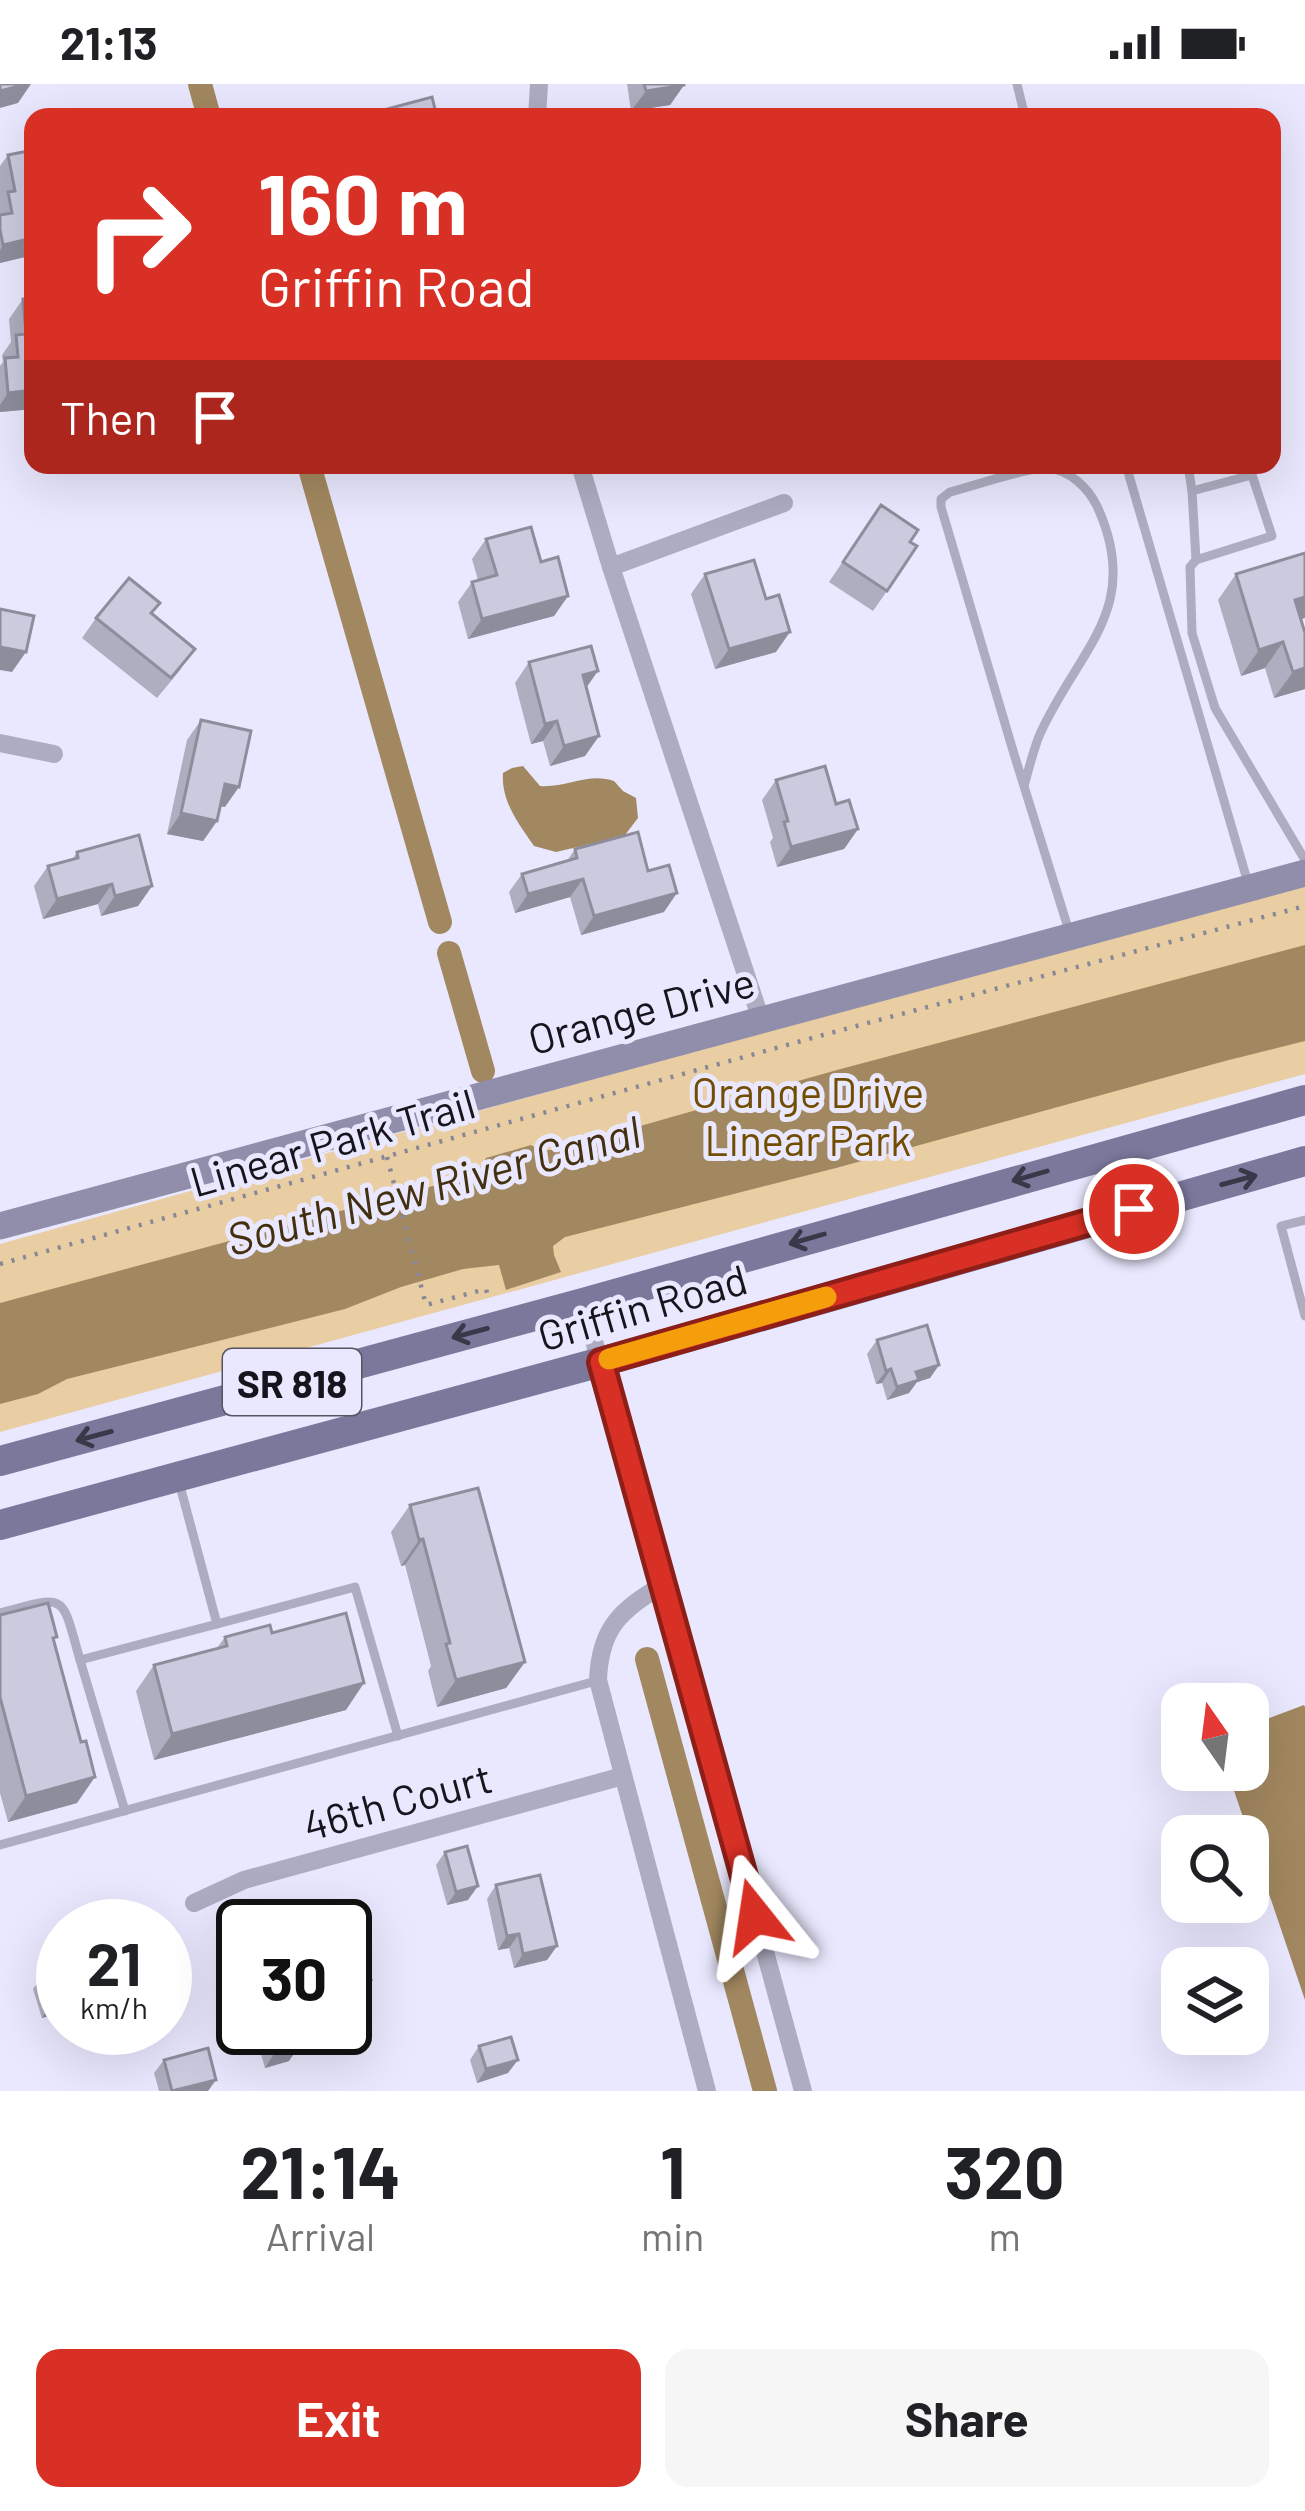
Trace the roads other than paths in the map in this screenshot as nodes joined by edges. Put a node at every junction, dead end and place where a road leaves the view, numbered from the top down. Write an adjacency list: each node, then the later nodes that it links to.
1 (583, 474): 9 (street)
2 (1019, 474): 12 (lane)
3 (1064, 474): 12 (lane)
4 (1129, 474): 15 (lane)
5 (1189, 474): 6 (lane)
6 (1192, 491): 8 (lane); 8 (lane)
7 (784, 503): 9 (street)
8 (1196, 560): 13 (lane)
9 (611, 567): 17 (street)
10 (0, 742): 11 (street)
11 (54, 754)
12 (1024, 786): 16 (lane)
13 (1305, 860)
14 (1305, 873): 15 (street, Orange Drive)
15 (1249, 888): 16 (street, Orange Drive)
16 (1071, 936): 17 (street, Orange Drive)
17 (761, 1020): 21 (street, Orange Drive)
18 (1305, 1100): 22 (main road, Griffin Road / SR 818, one-way to 22)
19 (1305, 1162): 24 (main road, Griffin Road / SR 818, one-way to 19)
20 (1305, 1220): 23 (lane)
21 (0, 1226)
22 (583, 1303): 24 (street); 25 (main road, Griffin Road / SR 818, one-way to 25)
23 (1305, 1316)
24 (601, 1362): 26 (main road, Griffin Road / SR 818); 28 (street)
25 (0, 1461)
26 (177, 1477): 27 (main road, Griffin Road / SR 818); 30 (lane)
27 (0, 1525)
28 (664, 1585): 32 (street); 39 (street)
29 (0, 1613): 31 (lane)
30 (218, 1624): 31 (lane); 33 (lane)
31 (80, 1660): 35 (lane)
32 (598, 1680): 33 (lane); 34 (street)
33 (398, 1736): 35 (lane)
34 (623, 1775): 37 (street, 46th Court); 38 (street)
35 (125, 1811): 36 (lane)
36 (0, 1845)
37 (194, 1903)
38 (706, 2091)
39 (803, 2091)

